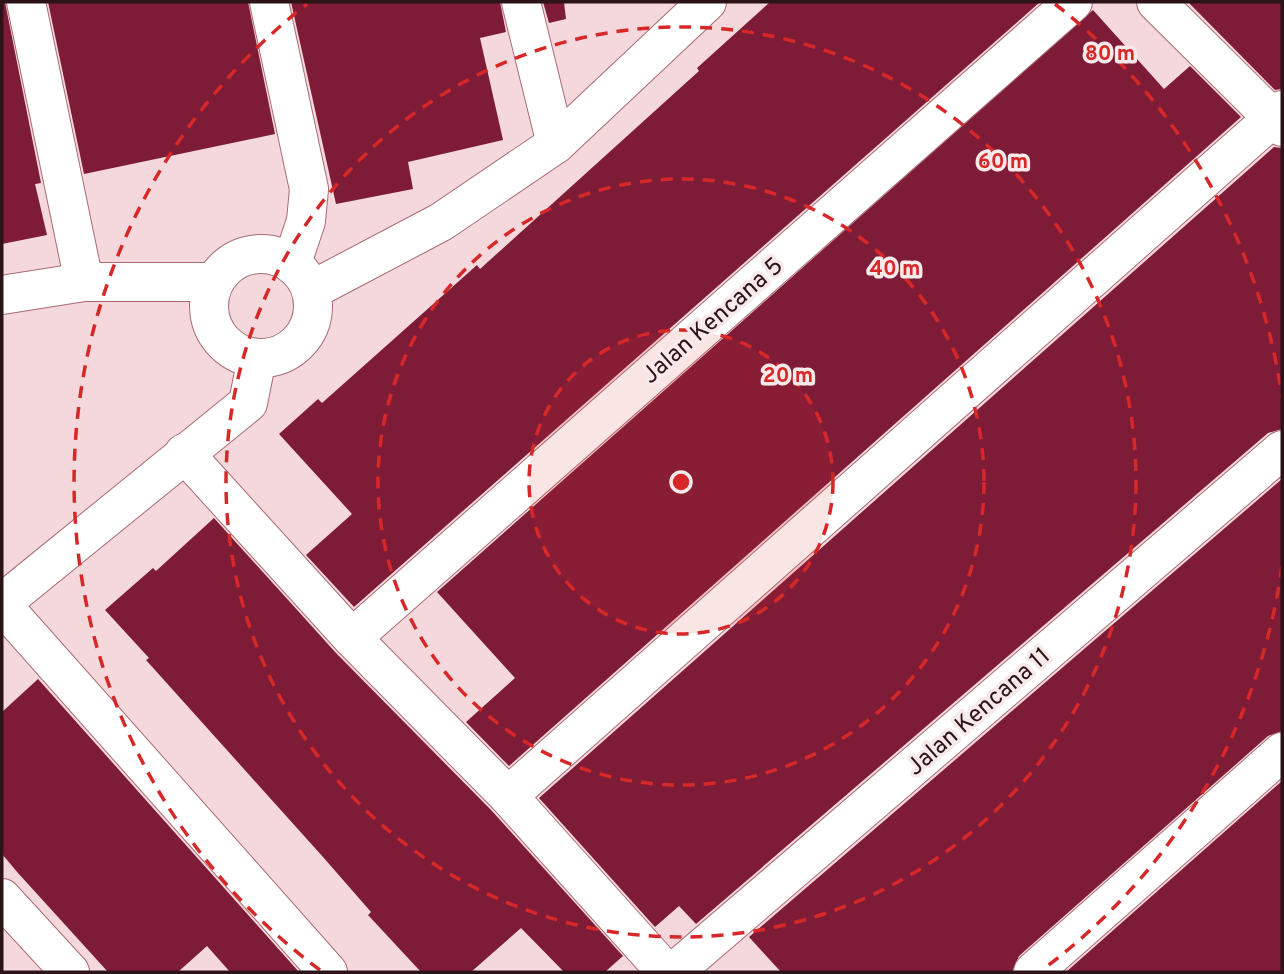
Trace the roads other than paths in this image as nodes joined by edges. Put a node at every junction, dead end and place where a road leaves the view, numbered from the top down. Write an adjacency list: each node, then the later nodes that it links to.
1 (26, 2): 10 (street)
2 (269, 2): 9 (street)
3 (521, 2): 8 (street)
4 (707, 2): 8 (street)
5 (1073, 2): 17 (street, Jalan Kencana 5)
6 (1156, 2): 7 (street)
7 (1279, 118): 19 (street)
8 (556, 144): 9 (street)
9 (302, 277): 11 (street); 13 (street)
10 (84, 282): 11 (street); 12 (street)
11 (213, 282): 13 (street)
12 (2, 295)
13 (257, 358): 15 (street)
14 (1282, 450): 24 (street, Jalan Kencana 11)
15 (184, 453): 16 (street); 17 (street)
16 (2, 604): 22 (street)
17 (352, 638): 19 (street)
18 (1282, 752): 25 (street)
19 (508, 796): 23 (street)
20 (2, 898): 21 (street)
21 (70, 972)
22 (328, 972)
23 (666, 972)
24 (674, 972)
25 (1033, 972)

